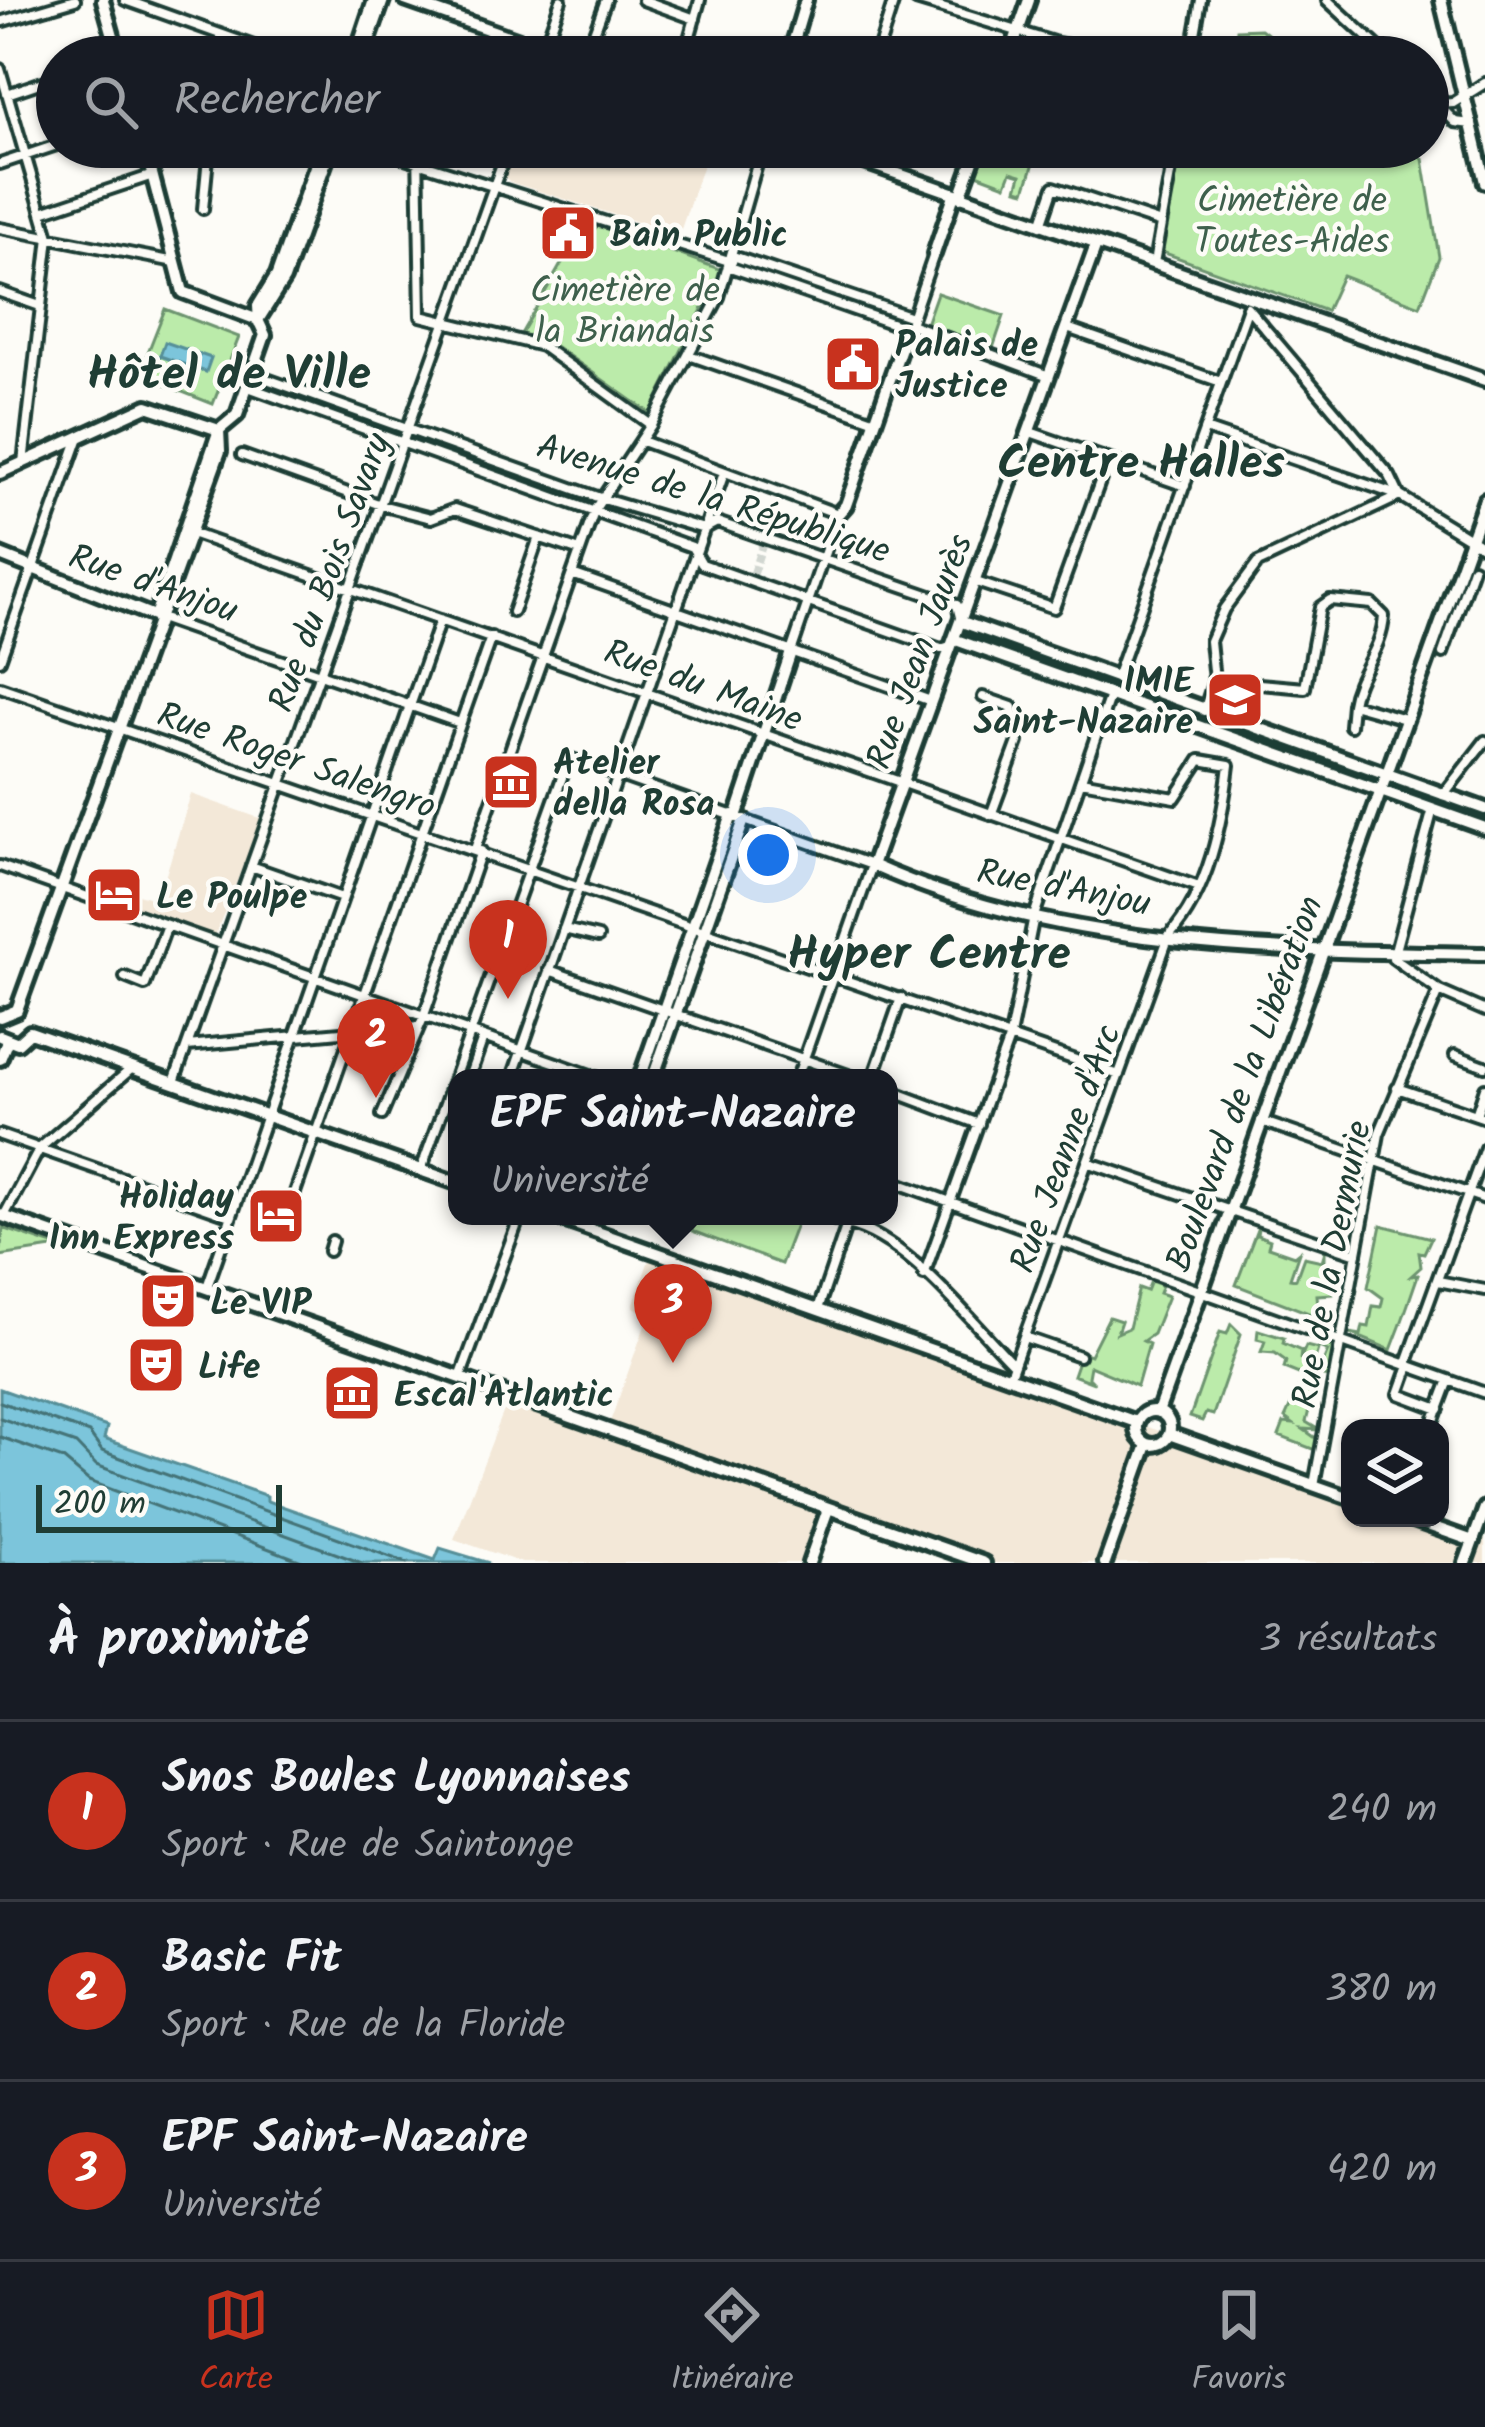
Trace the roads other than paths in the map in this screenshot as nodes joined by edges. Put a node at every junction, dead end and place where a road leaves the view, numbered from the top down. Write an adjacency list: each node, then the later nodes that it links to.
1 (75, 0): 19 (street)
2 (103, 0): 22 (street)
3 (125, 0): 23 (street)
4 (374, 0): 24 (street)
5 (383, 0): 25 (street)
6 (406, 0): 20 (street)
7 (561, 0): 28 (street)
8 (606, 0): 29 (street)
9 (645, 0): 18 (street)
10 (700, 0): 18 (street)
11 (806, 0): 31 (street)
12 (893, 0): 32 (street)
13 (916, 0): 21 (street)
14 (1029, 0): 21 (street)
15 (1202, 0): 35 (street)
16 (1328, 0): 36 (street)
17 (1442, 0): 41 (street)
18 (695, 19): 30 (street)
19 (0, 22)
20 (494, 31): 26 (street); 27 (street)
21 (1018, 31): 33 (street); 34 (street)
22 (112, 36)
23 (225, 36)
24 (365, 36)
25 (368, 36)
26 (490, 36)
27 (505, 36)
28 (548, 36)
29 (593, 36)
30 (690, 36)
31 (795, 36)
32 (882, 36)
33 (1016, 36)
34 (1040, 36)
35 (1195, 36)
36 (1367, 36)
37 (0, 69): 40 (street)
38 (1485, 83): 41 (street)
39 (36, 84): 40 (street)
40 (7, 94): 47 (street)
41 (1466, 96): 42 (street); 44 (street)
42 (1449, 101)
43 (1449, 115): 44 (street)
44 (1472, 124): 46 (street)
45 (36, 152): 47 (street)
46 (1482, 154): 61 (street)
47 (25, 155): 48 (street); 65 (street)
48 (0, 164)
49 (151, 168): 60 (street)
50 (207, 168): 64 (street)
51 (314, 168): 78 (street)
52 (324, 168): 78 (street)
53 (417, 168): 79 (street)
54 (435, 168): 62 (street)
55 (501, 168): 62 (street, Rue du Bois Savary)
56 (757, 168): 73 (street)
57 (880, 168): 63 (street)
58 (969, 168): 63 (street)
59 (1171, 168): 66 (street)
60 (153, 175): 65 (street); 72 (street)
61 (1485, 182)
62 (494, 187): 73 (street); 79 (street, Rue du Bois Savary)
63 (957, 196): 67 (street); 71 (street)
64 (203, 209)
65 (42, 212): 69 (street)
66 (1161, 223): 67 (street); 74 (street)
67 (1040, 225): 70 (street)
68 (0, 228): 69 (street)
69 (49, 237): 72 (street); 77 (street)
70 (1096, 244): 74 (street); 81 (street, Rue Jean Jaurès)
71 (934, 254): 80 (street)
72 (178, 262): 78 (street)
73 (732, 262): 80 (street); 82 (street)
74 (1153, 264): 76 (street)
75 (0, 292): 77 (street)
76 (1248, 304): 85 (street); 86 (street); 103 (street)
77 (40, 306): 98 (street)
78 (259, 320): 83 (street)
79 (445, 323): 89 (street); 90 (street, Rue du Bois Savary)
80 (908, 327): 84 (street); 88 (street)
81 (1066, 328): 84 (street, Rue Jean Jaurès); 86 (street)
82 (689, 355): 88 (street); 89 (street)
83 (252, 371): 87 (street); 90 (street, Avenue de la République)
84 (1049, 376): 93 (street, Rue Jean Jaurès)
85 (1485, 380)
86 (1221, 382): 91 (street)
87 (247, 388): 92 (street); 95 (street, Avenue de la République)
88 (876, 421): 108 (street)
89 (651, 425): 96 (street)
90 (408, 428): 95 (street, Rue du Bois Savary); 104 (street, Avenue de la République)
91 (1204, 429): 102 (street); 103 (street)
92 (218, 430): 94 (street); 110 (street); 126 (street)
93 (1030, 432): 102 (street); 121 (street, Rue Jean Jaurès)
94 (79, 437): 98 (street); 119 (street)
95 (404, 440): 106 (street, Rue du Bois Savary); 107 (street, Avenue de la République)
96 (642, 441): 100 (street); 104 (street)
97 (242, 455): 106 (street)
98 (23, 463): 99 (street)
99 (0, 473)
100 (724, 473): 108 (street); 109 (street)
101 (1101, 479): 121 (street)
102 (1184, 486): 136 (street)
103 (1400, 496): 112 (street); 137 (street)
104 (600, 498): 107 (street); 109 (street, Avenue de la République)
105 (1485, 500): 112 (street, Boulevard de la Libération)
106 (381, 505): 111 (street); 122 (street, Rue du Bois Savary)
107 (595, 509): 114 (street, Avenue de la République); 115 (street)
108 (838, 514): 117 (street)
109 (704, 529): 114 (street); 117 (street, Avenue de la République)
110 (191, 533): 122 (street, Rue du Maine); 126 (street)
111 (539, 537): 115 (street); 125 (street)
112 (1470, 538): 113 (street); 146 (street, Boulevard de la Libération)
113 (1485, 548)
114 (696, 550): 123 (street, Avenue de la République); 124 (street)
115 (580, 552): 120 (street)
116 (0, 555): 119 (street, Rue d'Anjou)
117 (823, 558): 123 (street); 128 (street, Avenue de la République)
118 (1473, 568): 132 (street)
119 (30, 570): 126 (street, Rue d'Anjou); 134 (street)
120 (572, 574): 124 (street); 133 (street)
121 (976, 582): 128 (street, Rue Jean Jaurès)
122 (351, 588): 127 (street, Rue du Maine); 135 (street, Rue du Bois Savary)
123 (807, 602): 130 (street, Avenue de la République); 131 (street)
124 (675, 611): 131 (street); 139 (street)
125 (513, 612)
126 (156, 616): 135 (street, Rue d'Anjou); 149 (street)
127 (440, 620): 129 (street, Rue du Maine); 144 (street)
128 (962, 622): 130 (street, Rue Jean Jaurès); 136 (street, Avenue de la République)
129 (490, 638): 133 (street, Rue du Maine); 147 (street)
130 (953, 643): 140 (street, Avenue de la République); 142 (street, Rue Jean Jaurès)
131 (791, 652): 142 (street); 150 (street)
132 (1443, 653)
133 (543, 656): 139 (street, Rue du Maine); 167 (street)
134 (0, 660)
135 (321, 672): 144 (street, Rue d'Anjou); 155 (street, Rue du Bois Savary)
136 (1116, 679): 145 (street, Avenue de la République)
137 (1214, 680): 143 (street); 145 (street)
138 (0, 687): 149 (street, Rue Roger Salengro)
139 (646, 692): 150 (street, Rue du Maine); 153 (street)
140 (1111, 694): 154 (street); 158 (street, Avenue de la République)
141 (983, 697): 162 (street)
142 (931, 701): 156 (street, Rue Jean Jaurès)
143 (1352, 704): 146 (street); 148 (street)
144 (410, 705): 147 (street, Rue d'Anjou); 161 (street)
145 (1204, 710): 152 (street, Avenue de la République)
146 (1405, 719): 152 (street, Boulevard de la Libération)
147 (460, 723): 165 (street)
148 (1350, 726)
149 (117, 727): 155 (street, Rue Roger Salengro); 173 (street)
150 (765, 735): 156 (street, Rue du Maine); 163 (street)
151 (1485, 741): 157 (street)
152 (1385, 774): 157 (street, Avenue de la République); 158 (street, Boulevard de la Libération)
153 (616, 778): 163 (street, Rue d'Anjou); 171 (street, Rue d'Anjou); 172 (street)
154 (1081, 781): 166 (street); 174 (street, Rue Jeanne d'Arc)
155 (281, 782): 161 (street, Rue Roger Salengro); 170 (street, Rue du Bois Savary)
156 (902, 783): 162 (street, Rue du Maine); 168 (street, Rue Jean Jaurès)
157 (1443, 795): 160 (street, Avenue de la République)
158 (1376, 797): 159 (street, Avenue de la République); 183 (street, Boulevard de la Libération)
159 (1433, 809): 164 (street, Avenue de la République); 184 (street)
160 (1485, 809)
161 (372, 813): 165 (street, Rue Roger Salengro); 175 (street)
162 (991, 815): 166 (street, Rue du Maine)
163 (737, 817): 168 (street, Rue d'Anjou); 178 (street)
164 (1485, 828)
165 (423, 830): 167 (street, Rue Roger Salengro); 192 (street)
166 (1060, 839): 174 (street, Rue du Maine); 176 (street)
167 (478, 850): 171 (street, Rue Roger Salengro); 197 (street)
168 (872, 865): 176 (street, Rue d'Anjou); 187 (street, Rue Jean Jaurès)
169 (0, 866): 173 (street)
170 (251, 866): 175 (street); 182 (street, Rue du Bois Savary)
171 (528, 867): 172 (street, Rue Roger Salengro); 201 (street)
172 (579, 885): 178 (street, Rue Roger Salengro); 179 (street)
173 (61, 887): 177 (street); 193 (street)
174 (1199, 887): 180 (street, Rue Jeanne d'Arc)
175 (342, 898): 189 (street)
176 (1034, 916): 180 (street, Rue d'Anjou); 203 (street)
177 (167, 926): 182 (street); 188 (street)
178 (699, 927): 187 (street, Rue Roger Salengro); 195 (street)
179 (564, 929): 181 (street); 186 (street)
180 (1169, 936): 183 (street, Rue d'Anjou); 222 (street, Rue Jeanne d'Arc)
181 (598, 937)
182 (223, 945): 189 (street); 206 (street, Rue du Bois Savary)
183 (1322, 950): 184 (street, Rue d'Anjou); 231 (street, Boulevard de la Libération)
184 (1392, 952): 185 (street, Rue d'Anjou); 190 (street)
185 (1485, 954)
186 (550, 970): 195 (street); 207 (street)
187 (833, 975): 191 (street, Rue Roger Salengro); 210 (street, Rue Jean Jaurès)
188 (125, 977)
189 (314, 979): 192 (street); 202 (street)
190 (1439, 991): 194 (street); 225 (street, Rue de la Dermurie)
191 (901, 998): 203 (street, Rue Roger Salengro); 221 (street)
192 (367, 999): 197 (street); 199 (street)
193 (17, 1010): 196 (street); 198 (street)
194 (1485, 1011)
195 (670, 1012): 210 (street); 217 (street); 218 (street)
196 (0, 1017)
197 (422, 1022): 200 (street); 201 (street); 229 (street)
198 (30, 1031): 205 (street); 212 (street)
199 (352, 1031): 202 (street); 233 (street)
200 (365, 1032)
201 (466, 1033): 204 (street); 213 (street)
202 (294, 1035): 206 (street); 228 (street)
203 (1010, 1036): 222 (street, Rue Roger Salengro); 232 (street)
204 (483, 1038): 207 (street); 214 (street)
205 (4, 1039): 209 (street)
206 (187, 1046): 223 (street, Rue du Bois Savary)
207 (521, 1051): 215 (street); 216 (street)
208 (1455, 1055): 211 (street)
209 (0, 1059)
210 (803, 1059): 219 (street, Rue Jean Jaurès); 220 (street)
211 (1485, 1066)
212 (132, 1067): 223 (street); 235 (street)
213 (454, 1069)
214 (472, 1069)
215 (515, 1069)
216 (573, 1069)
217 (644, 1069)
218 (655, 1069)
219 (799, 1069)
220 (831, 1069)
221 (876, 1069)
222 (1119, 1075): 238 (street, Rue Jeanne d'Arc)
223 (174, 1082): 228 (street)
224 (448, 1088): 239 (street)
225 (1397, 1088): 230 (street); 237 (street, Rue de la Dermurie)
226 (1485, 1088): 230 (street)
227 (898, 1093): 232 (street)
228 (266, 1115): 233 (street); 247 (street)
229 (382, 1115)
230 (1481, 1116)
231 (1262, 1121): 237 (street); 245 (street, Boulevard de la Libération)
232 (979, 1124): 244 (street)
233 (316, 1133): 239 (street); 248 (street)
234 (0, 1135): 235 (street)
235 (40, 1148): 246 (street); 247 (street)
236 (1485, 1148): 242 (street)
237 (1374, 1161): 242 (street); 254 (street, Rue de la Dermurie)
238 (1087, 1162): 245 (street); 253 (street, Rue Jeanne d'Arc)
239 (421, 1170): 240 (street)
240 (448, 1180)
241 (898, 1183): 244 (street)
242 (1468, 1193): 243 (street); 256 (street)
243 (1485, 1199)
244 (951, 1202): 253 (street); 255 (street)
245 (1230, 1211): 254 (street); 259 (street, Boulevard de la Libération)
246 (2, 1215): 257 (street)
247 (231, 1216): 257 (street)
248 (286, 1218)
249 (517, 1225): 266 (street)
250 (599, 1225): 260 (street)
251 (847, 1225): 260 (street)
252 (860, 1225): 255 (street)
253 (1058, 1241): 259 (street); 261 (street, Rue Jeanne d'Arc)
254 (1357, 1254): 262 (street, Rue de la Dermurie)
255 (924, 1276): 264 (street)
256 (1438, 1281): 258 (street); 265 (street)
257 (207, 1287): 266 (street)
258 (1485, 1290)
259 (1201, 1292): 262 (street); 271 (street, Boulevard de la Libération)
260 (818, 1310): 267 (street)
261 (1024, 1337): 263 (street); 264 (street, Rue Jeanne d'Arc)
262 (1340, 1342): 265 (street); 276 (street, Rue de la Dermurie)
263 (1079, 1356)
264 (1014, 1364): 267 (street, Rue Jeanne d'Arc)
265 (1407, 1366): 268 (street); 270 (street)
266 (460, 1378): 279 (street)
267 (1009, 1378): 273 (street)
268 (1449, 1381): 269 (street); 270 (street)
269 (1485, 1394)
270 (1438, 1408): 272 (street)
271 (1159, 1412): 273 (street); 274 (street)
272 (1434, 1419)
273 (1136, 1422): 275 (street)
274 (1169, 1433): 275 (street); 276 (street)
275 (1147, 1445): 284 (street)
276 (1314, 1485): 277 (street)
277 (1341, 1495)
278 (1485, 1508): 281 (street)
279 (828, 1509): 282 (street); 283 (street)
280 (1434, 1527): 281 (street)
281 (1479, 1543): 285 (street)
282 (809, 1563)
283 (984, 1563)
284 (1106, 1563)
285 (1465, 1563)

